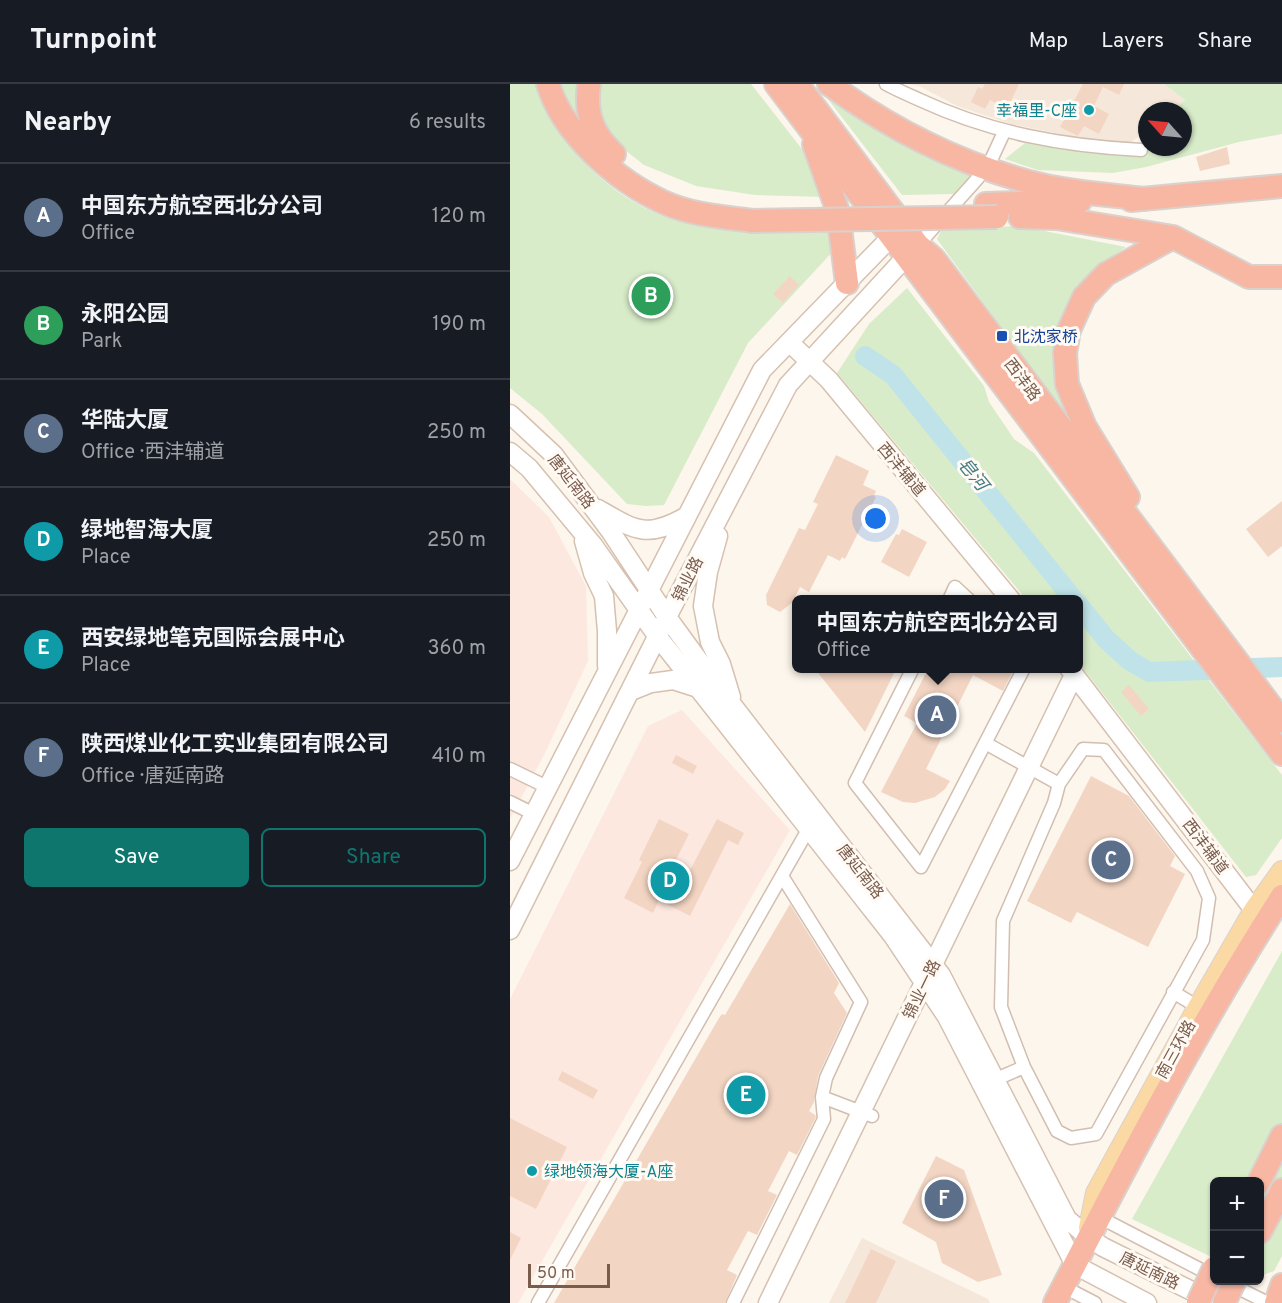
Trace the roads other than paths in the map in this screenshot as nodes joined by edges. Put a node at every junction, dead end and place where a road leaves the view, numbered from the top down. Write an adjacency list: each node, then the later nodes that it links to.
1 (548, 84): 15 (highway)
2 (589, 84): 15 (highway)
3 (776, 84): 7 (highway, 西沣路)
4 (797, 84): 18 (highway, 西沣路)
5 (829, 84): 13 (highway)
6 (886, 84): 8 (street)
7 (808, 126): 16 (highway, 西沣路); 20 (highway)
8 (1004, 132): 9 (street); 10 (street)
9 (1138, 150)
10 (992, 158)
11 (978, 178): 18 (street)
12 (1282, 186): 13 (highway)
13 (1145, 199): 14 (highway)
14 (992, 211): 15 (highway, bridge); 17 (highway)
15 (754, 214)
16 (892, 236): 18 (highway, 西沣路); 20 (main road, 锦业路)
17 (1173, 237): 19 (highway); 36 (highway)
18 (912, 251): 22 (main road, 锦业路); 36 (highway, 西沣路); 47 (highway, 西沣路)
19 (1282, 277)
20 (847, 283): 21 (main road, 锦业路)
21 (789, 342): 22 (main road, 西沣辅道); 27 (main road, 锦业路)
22 (810, 362): 25 (main road, 锦业路); 33 (main road, 西沣辅道)
23 (510, 414): 26 (main road, 唐延南路)
24 (510, 452): 28 (main road, 唐延南路)
25 (726, 504): 29 (main road, 锦业路); 44 (main road)
26 (591, 505): 27 (main road); 30 (main road, 唐延南路)
27 (683, 524): 29 (main road); 30 (main road, 锦业路)
28 (581, 531): 34 (main road, 唐延南路); 38 (main road)
29 (705, 545): 35 (main road, 锦业路)
30 (649, 588): 34 (main road, 锦业路); 35 (main road, 唐延南路)
31 (951, 595): 32 (street)
32 (964, 595)
33 (1007, 595)
34 (638, 609): 37 (main road, 唐延南路); 38 (main road, 锦业路)
35 (667, 617): 37 (main road, 锦业路); 44 (main road, 唐延南路)
36 (1209, 625): 45 (highway, 西沣路)
37 (658, 637): 42 (main road, 唐延南路); 43 (main road, 锦业路)
38 (607, 670): 51 (main road, 锦业路)
39 (912, 673): 46 (street)
40 (1022, 673): 46 (street)
41 (1075, 676): 49 (main road, 锦业一路); 59 (main road, 西沣辅道)
42 (698, 688): 43 (main road); 54 (main road, 唐延南路)
43 (631, 691): 60 (main road, 锦业路)
44 (734, 707): 61 (main road, 唐延南路)
45 (1282, 721)
46 (987, 744): 49 (street)
47 (1282, 754)
48 (510, 769): 51 (street)
49 (1035, 770): 50 (street); 61 (main road, 锦业一路)
50 (1059, 784): 62 (street); 64 (street)
51 (547, 788): 53 (main road, 锦业路)
52 (510, 802): 53 (street)
53 (534, 814): 55 (main road, 锦业路)
54 (809, 828): 57 (street); 61 (main road, 唐延南路)
55 (510, 861)
56 (1282, 871): 59 (main road, 南三环路)
57 (782, 876): 66 (street); 81 (street)
58 (1282, 896): 71 (highway, 南三环路)
59 (1254, 910): 63 (main road, 南三环路)
60 (510, 930)
61 (932, 979): 65 (main road, 唐延南路); 67 (main road, 锦业一路); 74 (main road, 唐延南路)
62 (1173, 992): 63 (street); 64 (street)
63 (1198, 1007): 73 (main road, 南三环路)
64 (1024, 1067): 65 (street)
65 (994, 1080): 73 (main road, 唐延南路)
66 (822, 1097): 67 (street); 82 (street)
67 (866, 1114): 83 (main road, 锦业一路); 84 (main road, 锦业一路)
68 (1282, 1136): 69 (highway)
69 (1262, 1177)
70 (1282, 1190): 72 (highway)
71 (1099, 1217): 73 (highway, 南三环路); 75 (street)
72 (1261, 1231)
73 (1088, 1237): 74 (highway, 南三环路); 88 (main road, 唐延南路)
74 (1075, 1265): 80 (highway, 南三环路); 86 (main road, 唐延南路)
75 (1210, 1273)
76 (1210, 1278): 87 (highway, bridge)
77 (1231, 1285): 90 (street)
78 (1233, 1285): 89 (highway, bridge)
79 (1282, 1285): 91 (highway)
80 (1059, 1295): 85 (street)
81 (538, 1303)
82 (733, 1303)
83 (768, 1303)
84 (780, 1303)
85 (1095, 1303)
86 (1147, 1303)
87 (1198, 1303)
88 (1216, 1303)
89 (1224, 1303)
90 (1268, 1303)
91 (1276, 1303)

